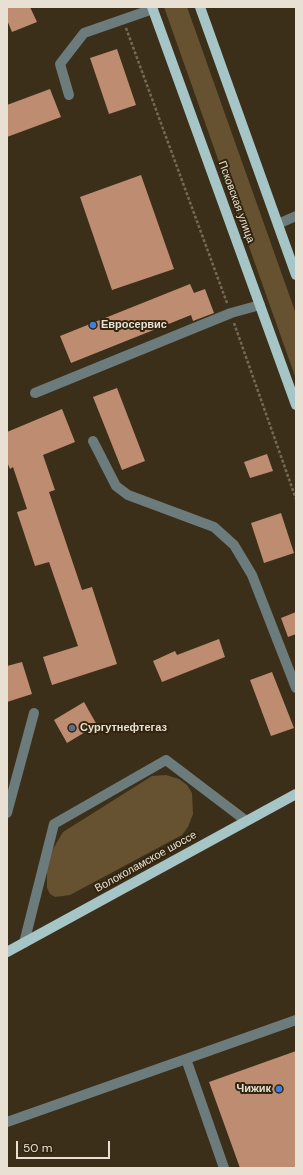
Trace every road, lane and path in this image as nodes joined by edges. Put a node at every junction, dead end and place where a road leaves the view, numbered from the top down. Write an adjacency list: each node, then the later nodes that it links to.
1 (153, 8): 3 (lane); 8 (main road, Псковская улица)
2 (203, 8): 6 (main road)
3 (123, 19): 4 (lane); 9 (path)
4 (69, 95)
5 (296, 216): 6 (lane)
6 (278, 224): 7 (main road)
7 (296, 275)
8 (260, 305): 9 (lane); 11 (main road, Псковская улица)
9 (231, 313): 10 (lane); 13 (path)
10 (35, 393)
11 (296, 405)
12 (93, 441): 14 (lane)
13 (296, 499)
14 (296, 688)
15 (34, 713): 17 (lane)
16 (296, 794): 18 (main road, Волоколамское шоссе)
17 (7, 813)
18 (245, 820): 19 (main road, Волоколамское шоссе); 19 (lane)
19 (24, 943): 20 (main road, Волоколамское шоссе)
20 (7, 952)
21 (296, 1020): 22 (lane)
22 (186, 1058): 23 (lane); 24 (lane)
23 (7, 1122)
24 (224, 1168)

